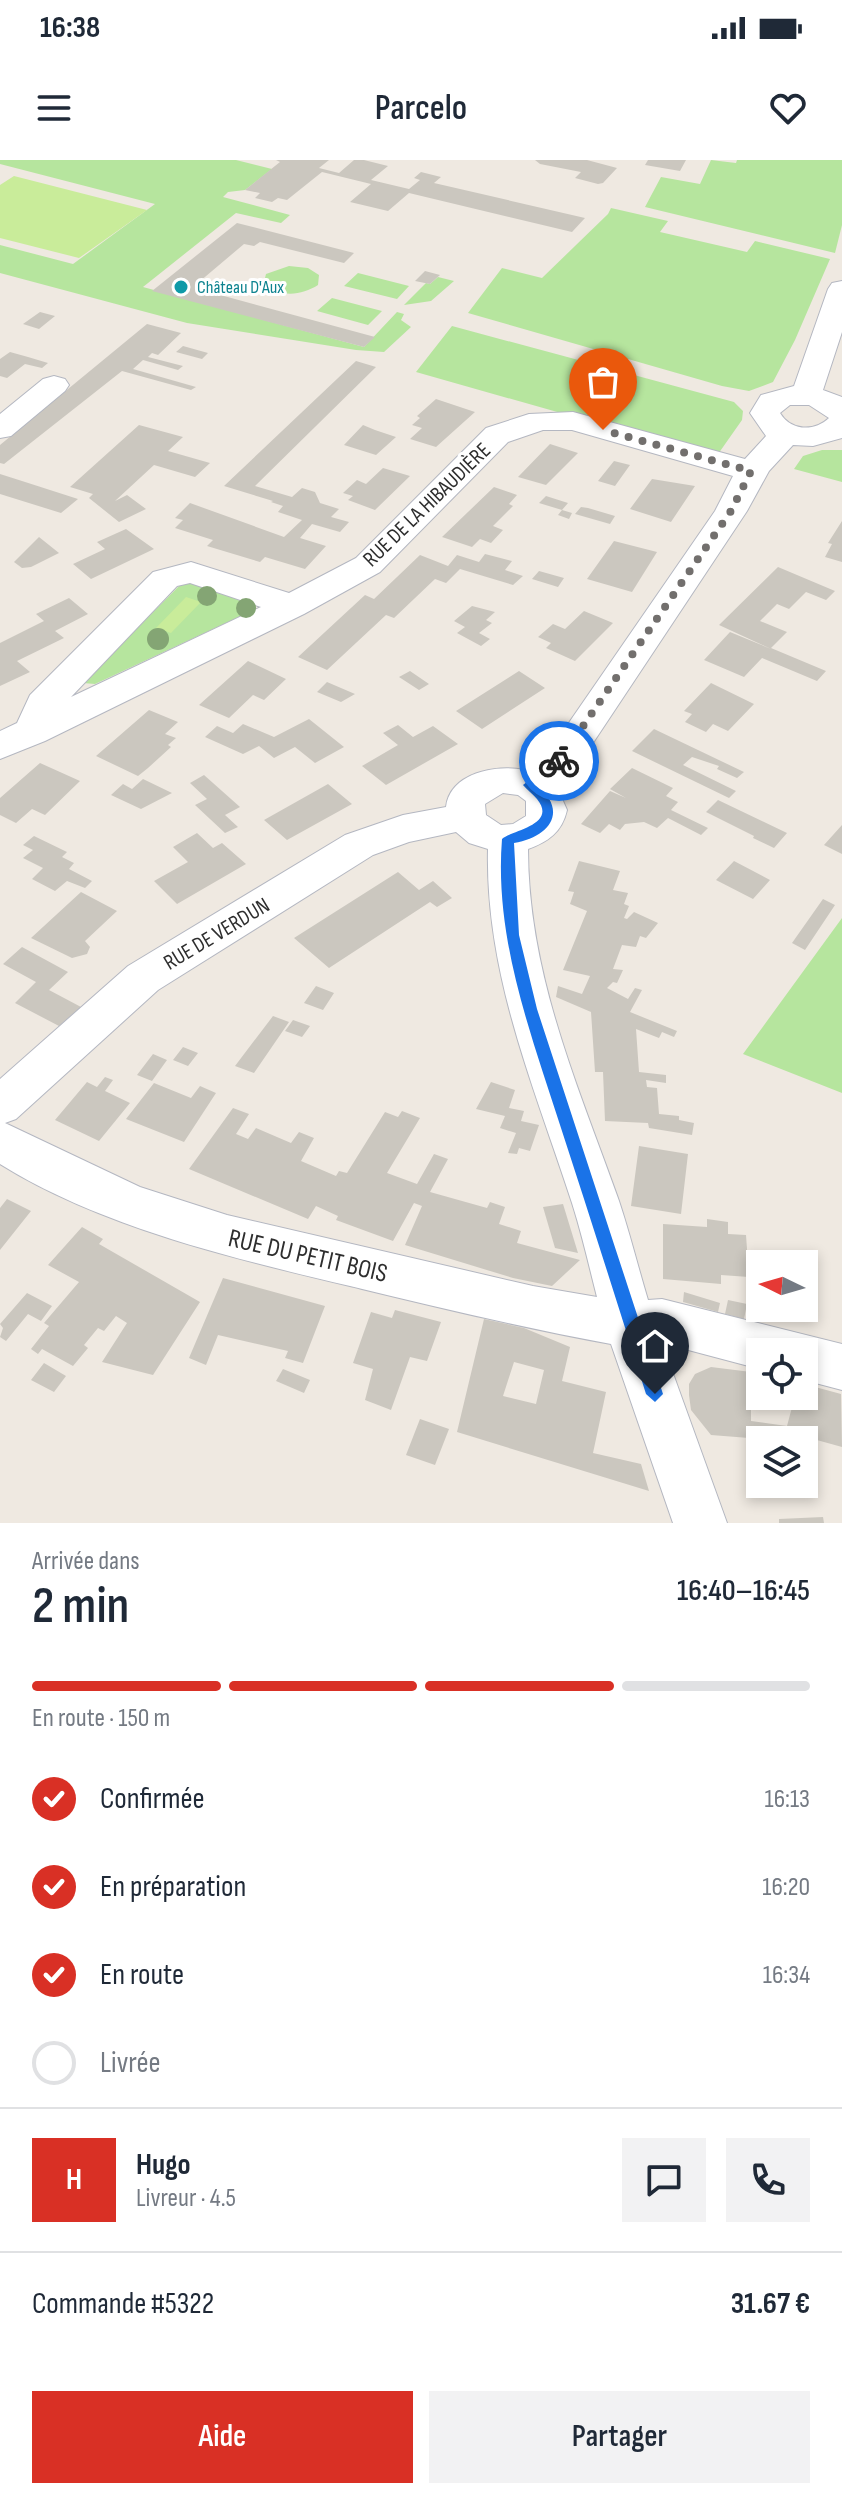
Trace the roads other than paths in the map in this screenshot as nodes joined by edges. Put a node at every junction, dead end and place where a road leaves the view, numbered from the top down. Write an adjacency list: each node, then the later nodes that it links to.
1 (842, 289): 3 (street)
2 (54, 385): 5 (street)
3 (806, 395): 4 (street); 6 (street)
4 (842, 422): 6 (street)
5 (0, 429)
6 (788, 434): 7 (street)
7 (751, 471): 8 (street, RUE DE LA HIBAUDIÈRE); 10 (street)
8 (292, 606): 9 (street, RUE DE LA HIBAUDIÈRE); 9 (street, RUE DE LA HIBAUDIÈRE)
9 (16, 739)
10 (529, 785): 11 (street); 12 (street)
11 (464, 817): 12 (street); 13 (street, RUE DE VERDUN)
12 (508, 839): 15 (street)
13 (0, 1106)
14 (0, 1140): 15 (street, RUE DU PETIT BOIS)
15 (630, 1325): 16 (street, RUE DU PETIT BOIS); 19 (street)
16 (746, 1342)
17 (818, 1361): 18 (street)
18 (842, 1367)
19 (700, 1523)

